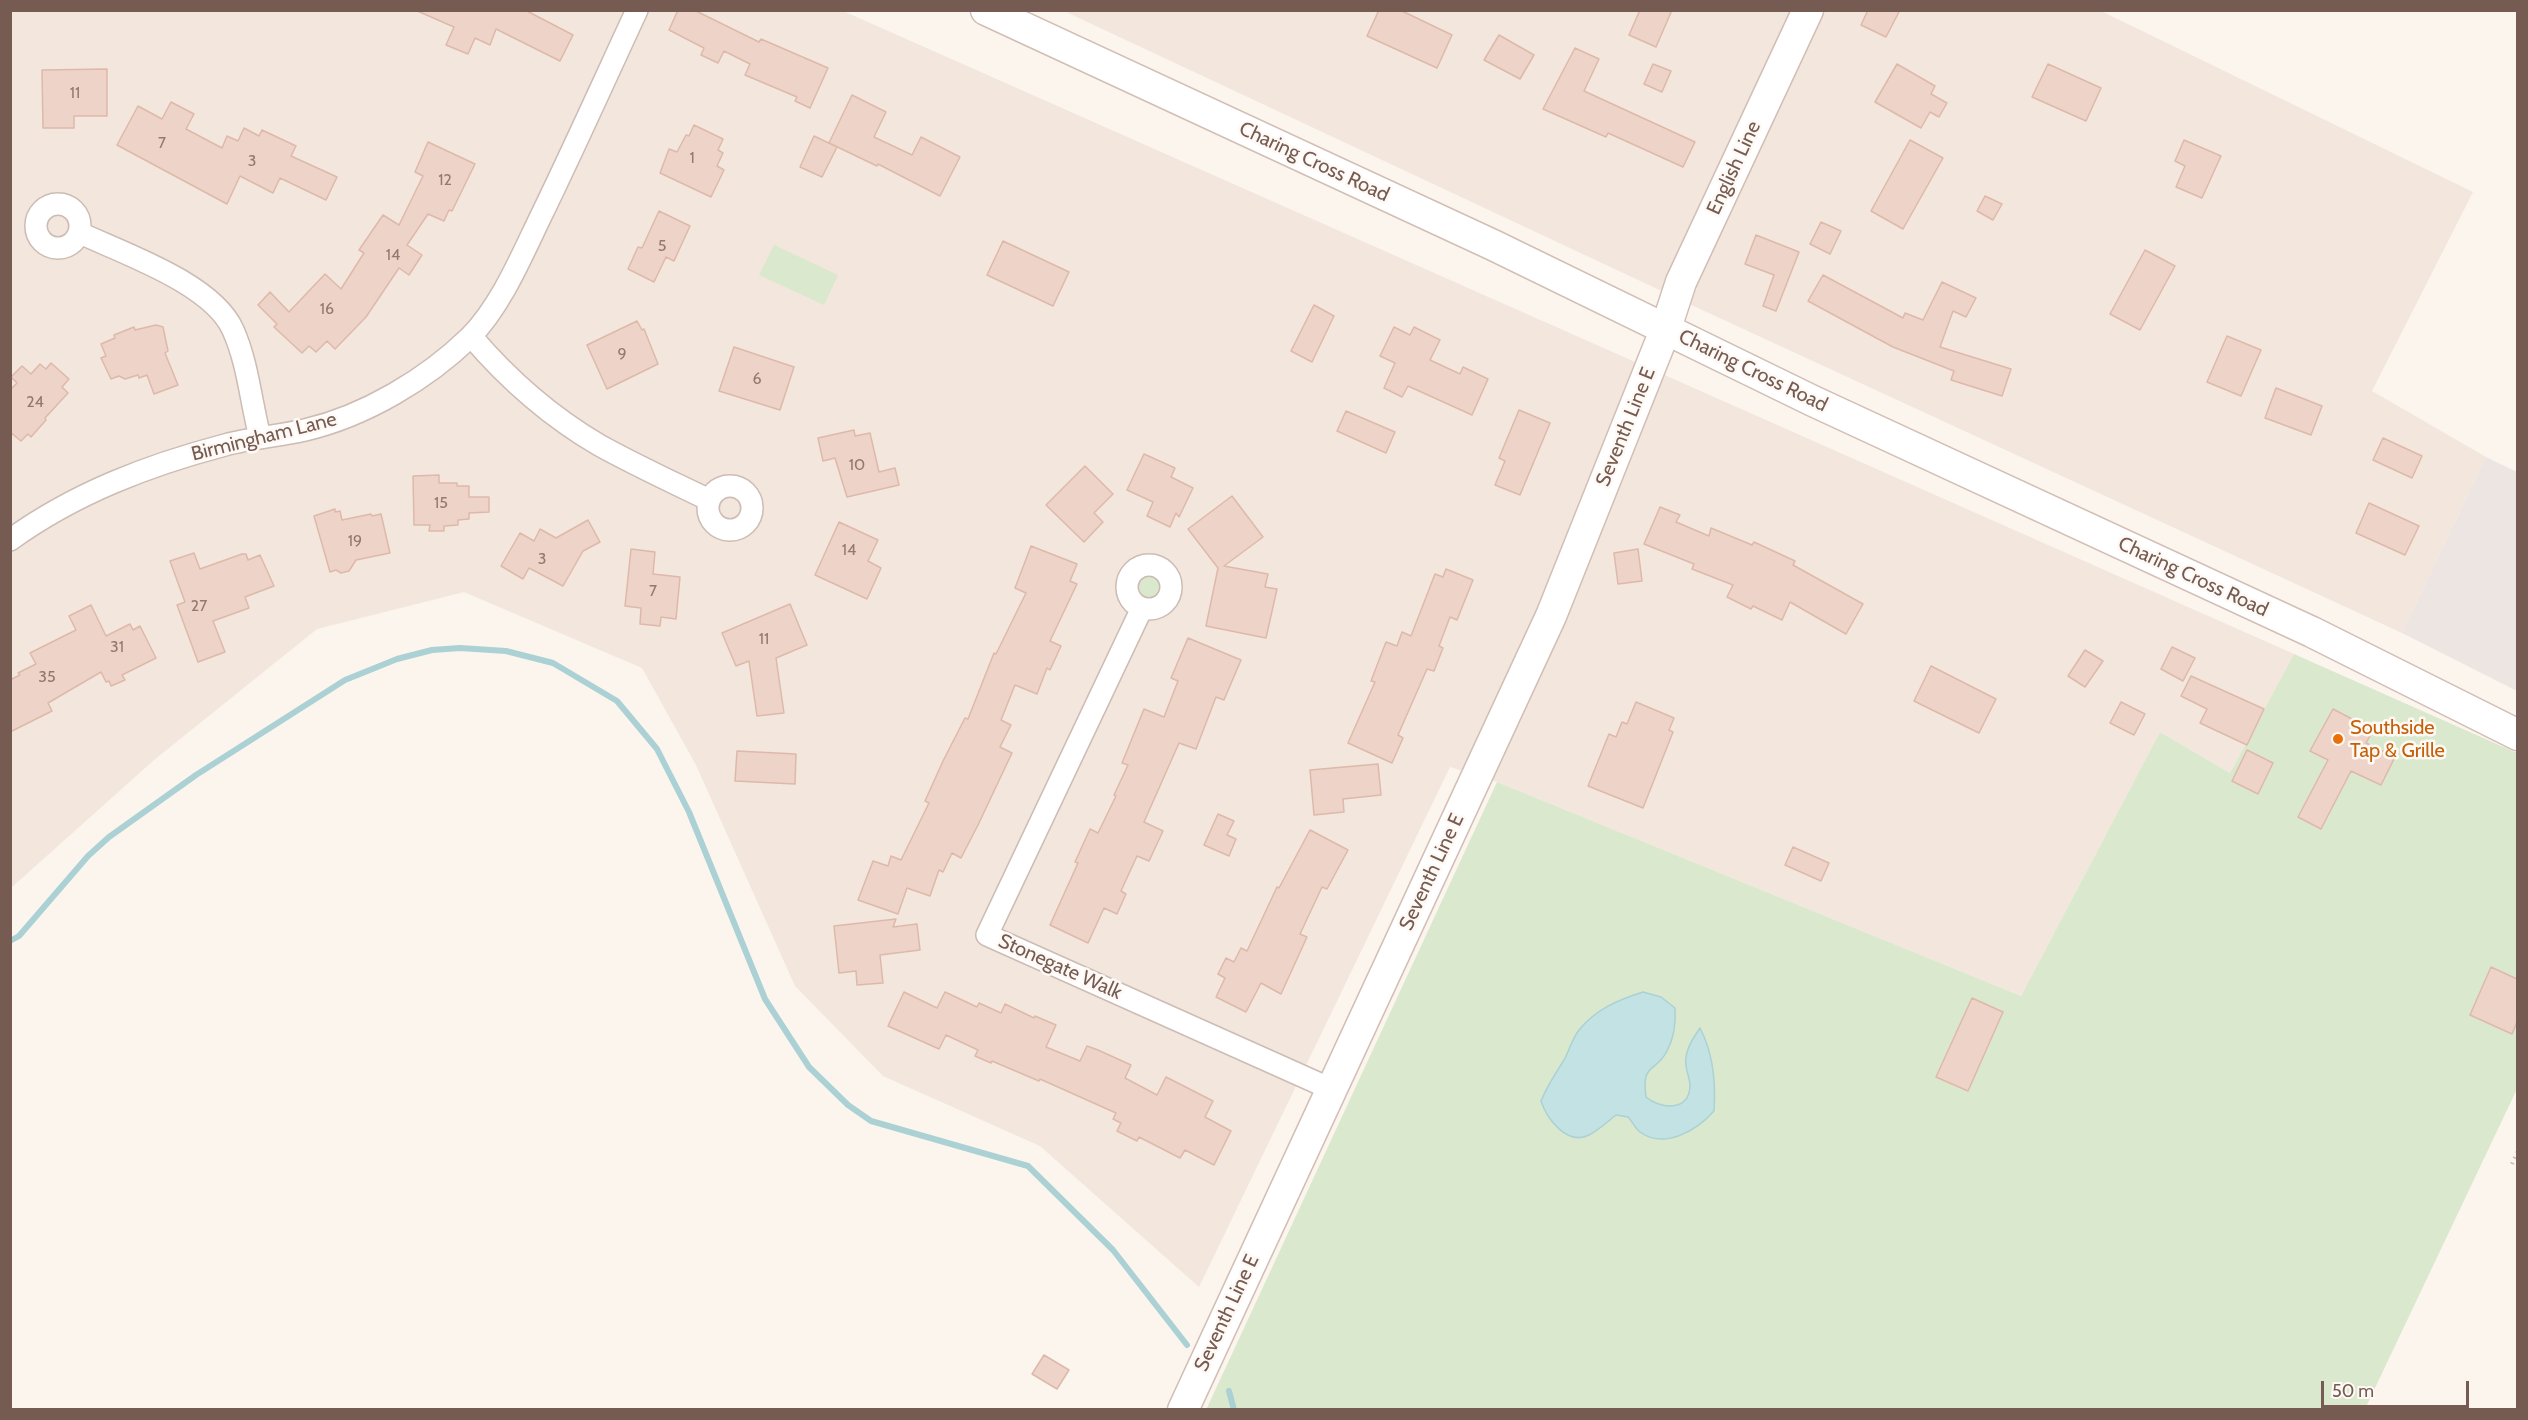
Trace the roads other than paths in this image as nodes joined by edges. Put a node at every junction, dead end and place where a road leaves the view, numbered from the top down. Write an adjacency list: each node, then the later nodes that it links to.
1 (637, 10): 6 (street, Birmingham Lane)
2 (986, 10): 5 (main road, Charing Cross Road)
3 (1808, 10): 5 (main road, English Line)
4 (80, 233): 7 (street)
5 (1666, 328): 11 (main road, Charing Cross Road); 12 (main road, Seventh Line E)
6 (471, 336): 7 (street, Birmingham Lane); 8 (street)
7 (260, 438): 9 (street, Birmingham Lane)
8 (709, 500)
9 (10, 540)
10 (1142, 608): 12 (street, Stonegate Walk)
11 (2517, 735)
12 (1331, 1089): 13 (main road, Seventh Line E)
13 (1183, 1410)

